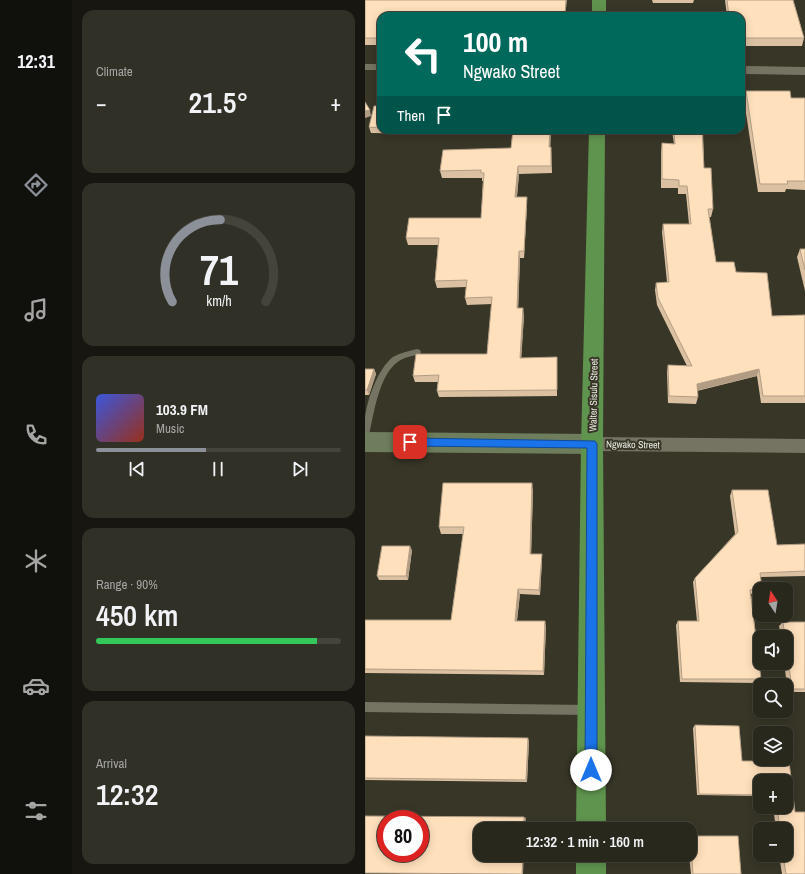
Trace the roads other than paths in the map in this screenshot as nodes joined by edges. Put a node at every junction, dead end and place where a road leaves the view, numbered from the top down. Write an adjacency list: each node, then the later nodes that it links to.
1 (599, 0): 2 (highway)
2 (599, 12)
3 (365, 67): 4 (street)
4 (377, 68)
5 (745, 70): 6 (street)
6 (805, 71)
7 (597, 134): 11 (highway, Walter Sisulu Street)
8 (417, 352): 9 (lane)
9 (365, 435)
10 (365, 442): 11 (street, Ngwako Street)
11 (592, 444): 12 (street, Ngwako Street); 14 (highway, Walter Sisulu Street)
12 (805, 446)
13 (365, 707): 14 (lane)
14 (591, 710): 15 (highway, Walter Sisulu Street)
15 (591, 822)
16 (591, 862): 17 (highway)
17 (591, 874)

